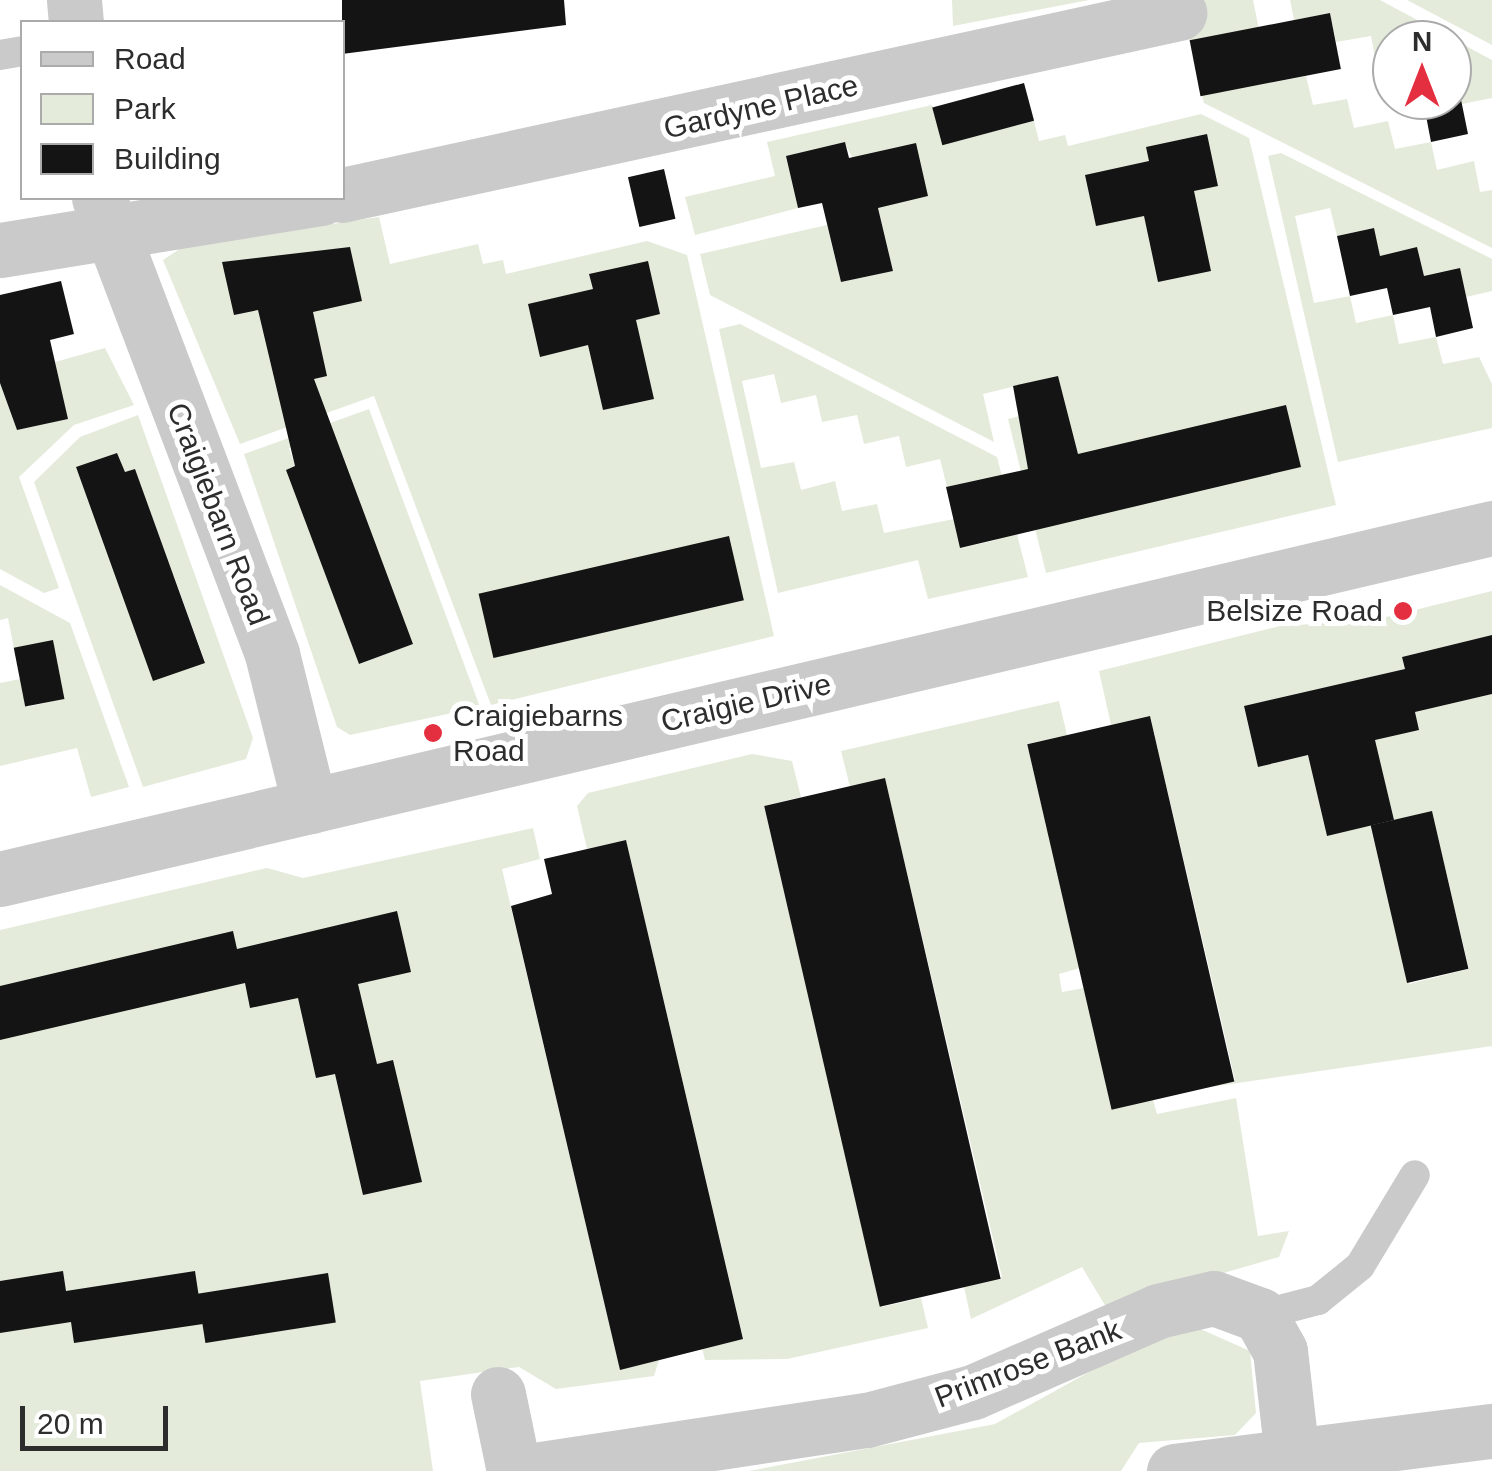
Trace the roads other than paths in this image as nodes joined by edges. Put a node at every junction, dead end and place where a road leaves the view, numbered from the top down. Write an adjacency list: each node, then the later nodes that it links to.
1 (1179, 13): 2 (street, Gardyne Place)
2 (345, 194)
3 (293, 200): 4 (street)
4 (102, 213): 5 (street); 7 (street, Craigiebarn Road)
5 (0, 250)
6 (1492, 528): 7 (street, Craigie Drive)
7 (310, 806): 8 (street, Craigie Drive)
8 (0, 878)
9 (1415, 1175): 10 (lane)
10 (1260, 1315): 13 (street); 15 (street, Primrose Bank)
11 (498, 1394): 14 (street)
12 (1492, 1430): 13 (street)
13 (1292, 1456): 16 (street)
14 (514, 1471)
15 (528, 1471)
16 (1174, 1471)

